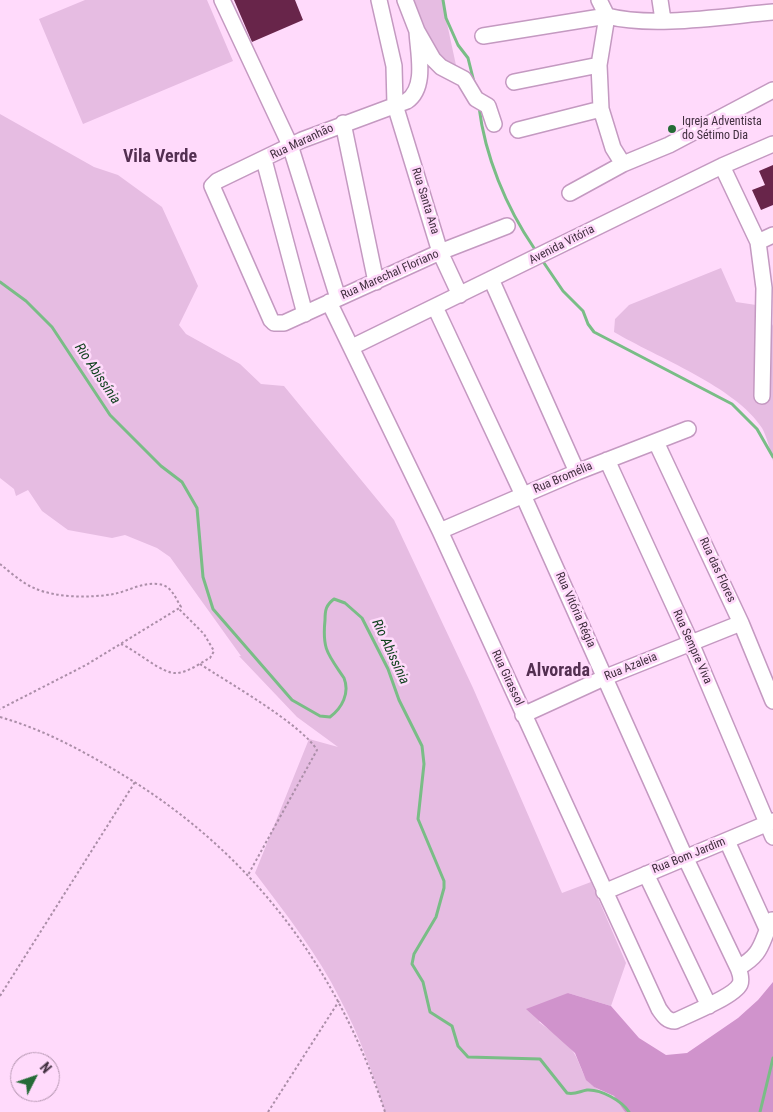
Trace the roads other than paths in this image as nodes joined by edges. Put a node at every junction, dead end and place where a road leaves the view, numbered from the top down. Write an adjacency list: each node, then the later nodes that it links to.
1 (222, 0): 20 (street, Rua Girassol)
2 (379, 0): 14 (street, Rua Santa Ana)
3 (405, 0): 9 (street)
4 (599, 0): 7 (street)
5 (660, 0): 8 (street)
6 (773, 12): 8 (street)
7 (608, 16): 8 (street); 10 (street); 11 (street)
8 (663, 20)
9 (417, 31): 14 (street, Rua Maranhão); 17 (street)
10 (483, 36)
11 (599, 65): 12 (street); 15 (street)
12 (514, 82)
13 (773, 90): 22 (street)
14 (395, 105): 16 (street, Rua Maranhão); 28 (street, Rua Santa Ana)
15 (601, 109): 18 (street); 22 (street)
16 (343, 123): 20 (street, Rua Maranhão); 30 (street)
17 (494, 124)
18 (518, 130)
19 (773, 144): 23 (street, Avenida Vitória)
20 (290, 145): 21 (street, Rua Maranhão); 32 (street, Rua Girassol)
21 (264, 160): 34 (street); 35 (street, Rua Maranhão)
22 (623, 164): 24 (street)
23 (722, 166): 27 (street); 29 (street, Avenida Vitória)
24 (570, 193)
25 (507, 226): 28 (street, Rua Marechal Floriano)
26 (773, 235): 27 (street)
27 (758, 242): 37 (street)
28 (440, 252): 30 (street, Rua Marechal Floriano); 31 (street, Rua Santa Ana)
29 (491, 279): 31 (street, Avenida Vitória); 41 (street)
30 (376, 282): 32 (street, Rua Marechal Floriano)
31 (460, 295): 33 (street, Avenida Vitória)
32 (334, 300): 34 (street, Rua Marechal Floriano); 36 (street, Rua Girassol)
33 (435, 307): 36 (street, Avenida Vitória); 42 (street, Rua Vitória Régia)
34 (305, 314): 35 (street, Rua Marechal Floriano)
35 (274, 322)
36 (352, 347): 43 (street, Rua Girassol)
37 (762, 396)
38 (688, 429): 39 (street, Rua Bromélia)
39 (656, 442): 40 (street, Rua Bromélia); 44 (street, Rua das Flores)
40 (607, 460): 41 (street, Rua Bromélia); 45 (street, Rua Sempre Viva)
41 (577, 472): 42 (street, Rua Bromélia)
42 (523, 496): 43 (street, Rua Bromélia); 46 (street, Rua Vitória Régia)
43 (440, 531): 48 (street, Rua Girassol)
44 (741, 622): 45 (street, Rua Azaleia); 47 (street, Rua das Flores)
45 (691, 643): 46 (street, Rua Azaleia); 49 (street, Rua Sempre Viva)
46 (606, 677): 48 (street, Rua Azaleia); 51 (street, Rua Vitória Régia)
47 (773, 701)
48 (523, 715): 53 (street, Rua Girassol)
49 (771, 827): 50 (street, Rua Bom Jardim)
50 (727, 841): 51 (street, Rua Bom Jardim); 54 (street)
51 (685, 857): 52 (street, Rua Bom Jardim); 55 (street, Rua Vitória Régia)
52 (646, 874): 53 (street, Rua Bom Jardim); 56 (street)
53 (604, 892): 56 (street, Rua Girassol)
54 (770, 924): 55 (street)
55 (738, 968): 56 (street)
56 (709, 1006)

